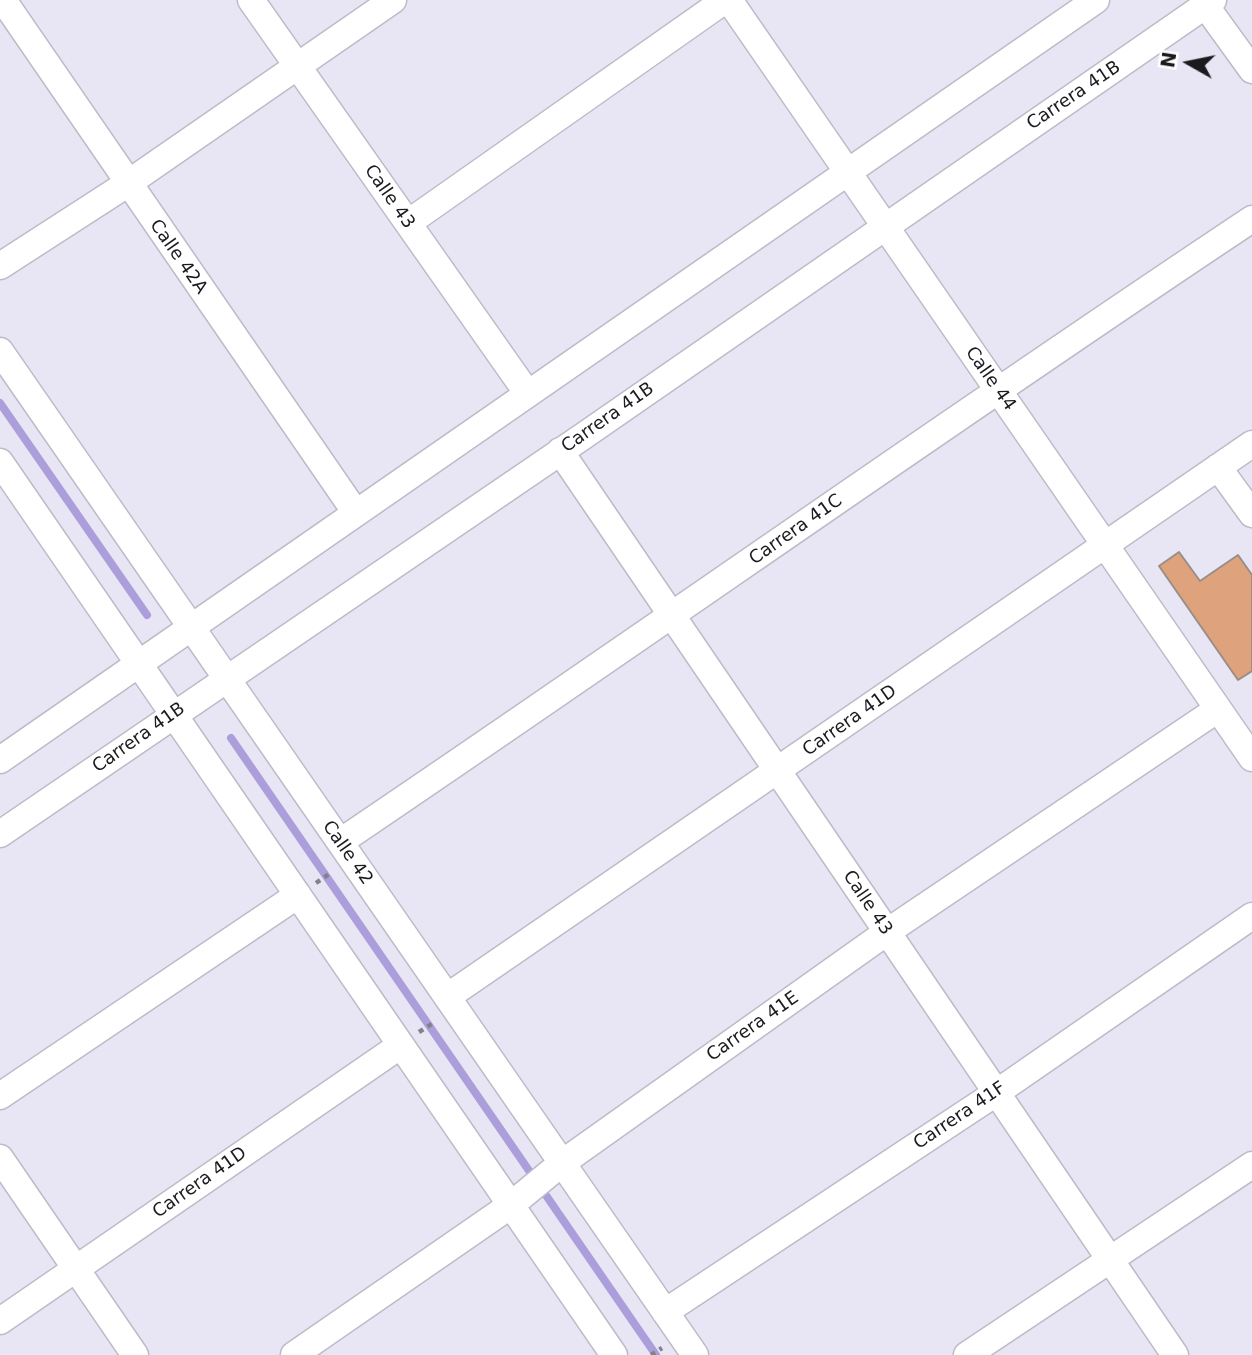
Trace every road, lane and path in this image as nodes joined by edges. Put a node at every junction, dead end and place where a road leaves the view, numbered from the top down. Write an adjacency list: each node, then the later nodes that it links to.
1 (3, 0): 10 (street, Calle 42A)
2 (251, 0): 7 (street, Calle 43)
3 (393, 0): 7 (street)
4 (727, 0): 9 (street, Calle 44); 12 (street)
5 (1096, 0): 9 (street)
6 (1209, 3): 8 (street); 13 (street, Carrera 41B)
7 (298, 67): 10 (street); 12 (street, Calle 43)
8 (1252, 70)
9 (848, 172): 13 (street, Calle 44); 17 (street)
10 (127, 184): 14 (street); 23 (street, Calle 42A)
11 (1252, 219): 16 (street, Carrera 41C)
12 (408, 223): 17 (street, Calle 43)
13 (885, 226): 16 (street, Calle 44); 19 (street, Carrera 41B)
14 (0, 266)
15 (0, 351): 27 (street, Calle 42)
16 (997, 388): 25 (street, Calle 44); 26 (street, Carrera 41C)
17 (528, 394): 23 (street)
18 (1252, 444): 21 (street, Carrera 41D)
19 (560, 451): 26 (street, Calle 43); 29 (street, Carrera 41B)
20 (0, 462): 22 (street)
21 (1218, 467): 24 (street); 25 (street, Carrera 41D)
22 (9, 492): 28 (street)
23 (356, 513): 27 (street)
24 (1252, 514)
25 (1104, 544): 30 (street, Calle 44); 34 (street, Carrera 41D)
26 (673, 617): 34 (street, Calle 43); 36 (street, Carrera 41C)
27 (191, 628): 28 (street); 29 (street, Calle 42)
28 (139, 664): 31 (street); 33 (street)
29 (226, 678): 31 (street, Carrera 41B); 36 (street, Calle 42)
30 (1218, 709): 32 (street, Calle 44); 39 (street, Carrera 41E)
31 (174, 715): 35 (street, Carrera 41B); 37 (street)
32 (1252, 758)
33 (0, 760)
34 (778, 772): 39 (street, Calle 43); 40 (street, Carrera 41D)
35 (0, 834)
36 (338, 855): 37 (path); 40 (street, Calle 42)
37 (305, 891): 41 (street); 43 (street)
38 (1252, 916): 42 (street, Carrera 41F)
39 (887, 932): 42 (street, Calle 43); 46 (street, Carrera 41E)
40 (444, 1008): 41 (path); 46 (street, Calle 42)
41 (408, 1040): 47 (street); 49 (street, Carrera 41D)
42 (996, 1093): 48 (street, Calle 43); 50 (street, Carrera 41F)
43 (0, 1096)
44 (0, 1158): 49 (street)
45 (1252, 1165): 48 (street)
46 (556, 1168): 47 (street, Carrera 41E); 50 (street, Calle 42)
47 (516, 1201): 53 (street, Carrera 41E); 54 (street)
48 (1111, 1260): 56 (street); 57 (street, Calle 43)
49 (76, 1268): 51 (street, Carrera 41D); 52 (street)
50 (664, 1312): 55 (street, Calle 42)
51 (0, 1321)
52 (135, 1355)
53 (295, 1355)
54 (614, 1355)
55 (695, 1355)
56 (967, 1355)
57 (1175, 1355)

